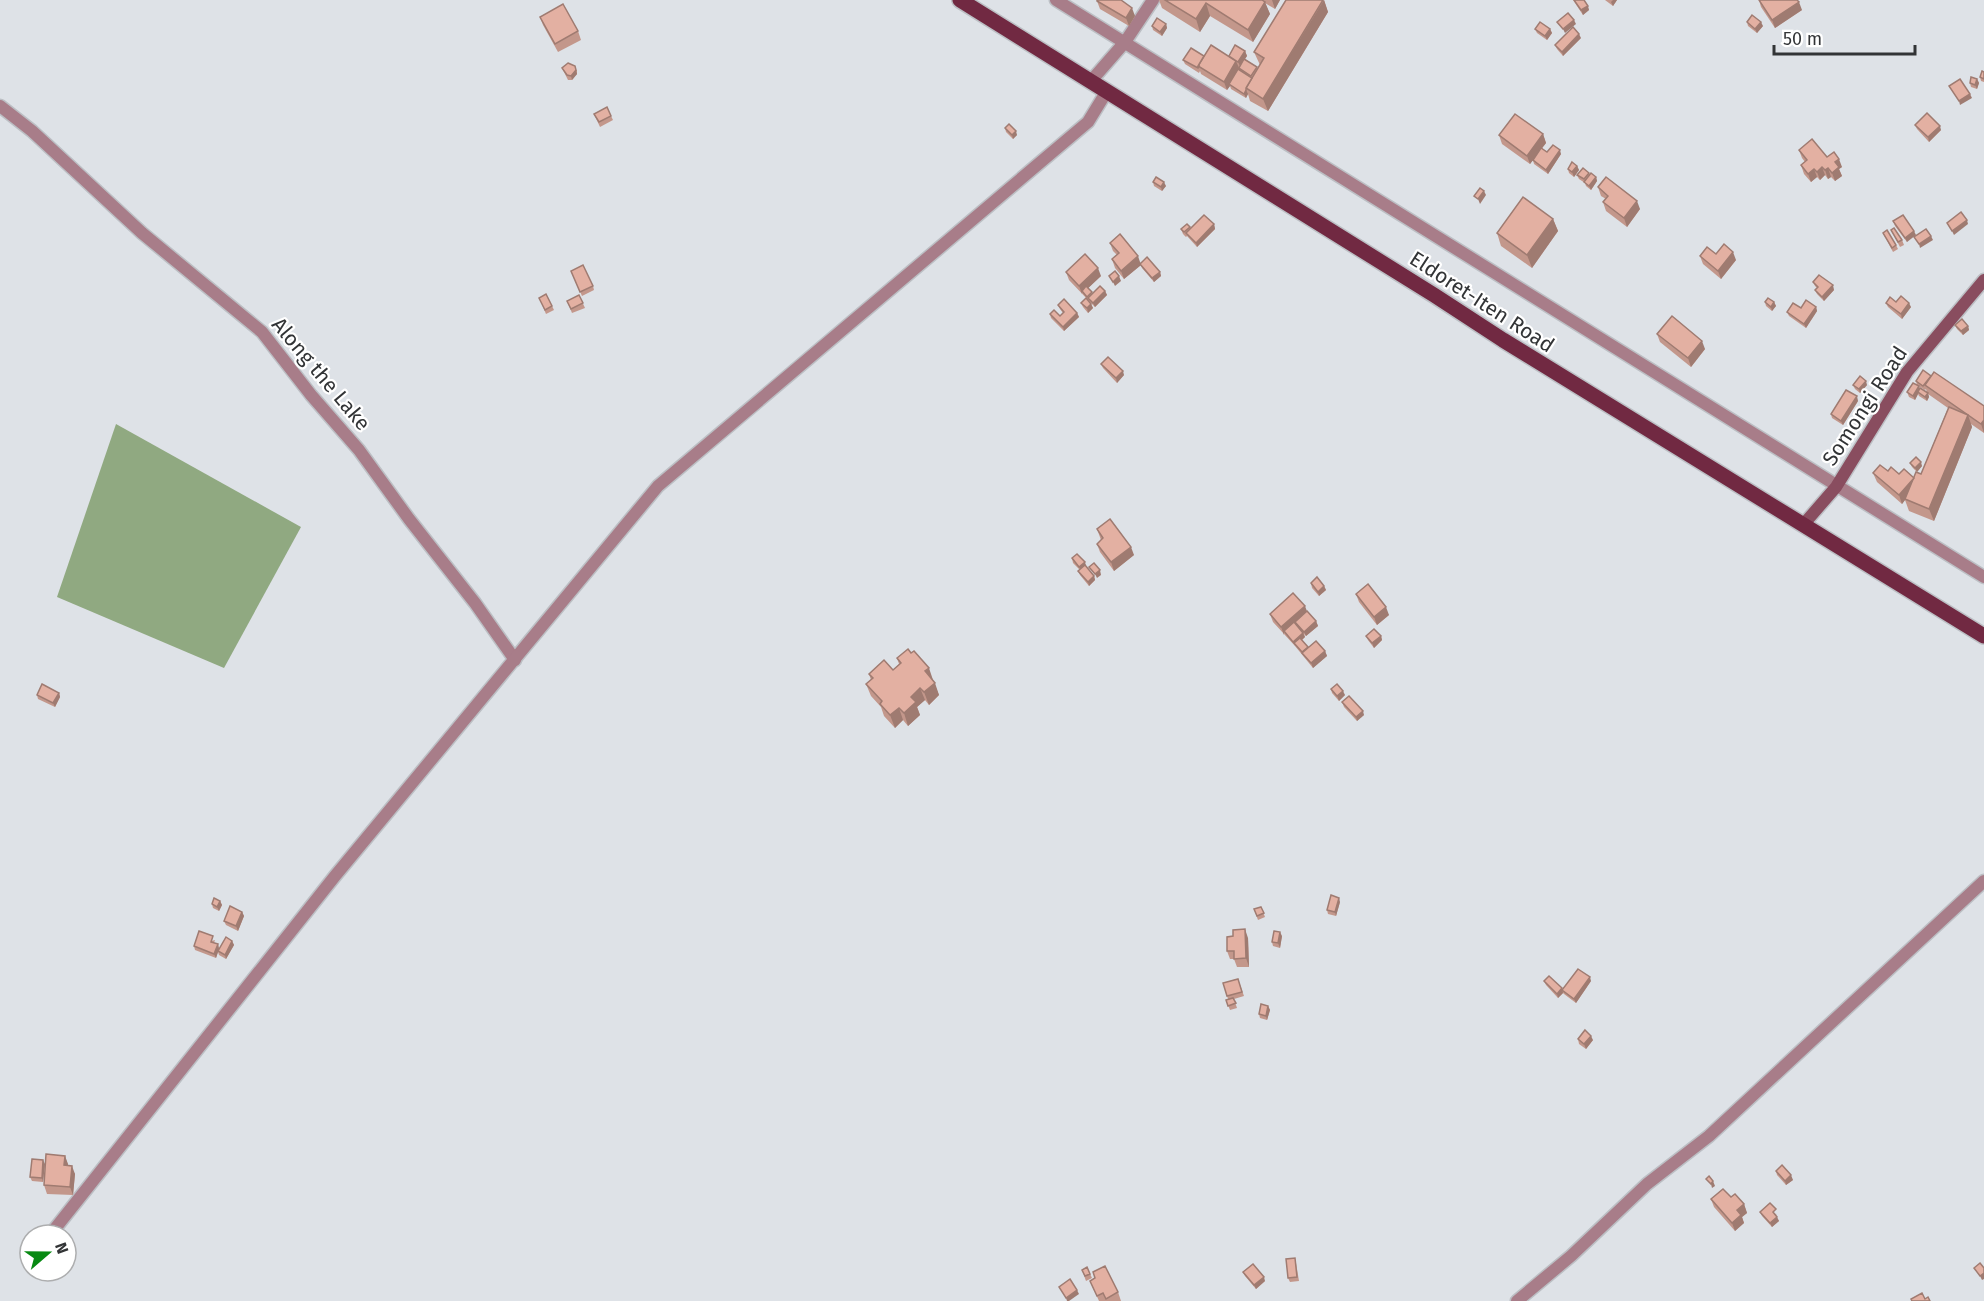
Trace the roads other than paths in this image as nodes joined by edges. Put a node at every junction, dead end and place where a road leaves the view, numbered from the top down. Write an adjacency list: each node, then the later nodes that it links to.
1 (960, 0): 5 (main road, Eldoret-Iten Road)
2 (1056, 0): 4 (street)
3 (1153, 0): 4 (street)
4 (1125, 42): 5 (street); 9 (street)
5 (1091, 81): 6 (main road, Eldoret-Iten Road)
6 (1107, 91): 10 (main road, Eldoret-Iten Road); 13 (street)
7 (0, 106): 13 (street, Along the Lake)
8 (1984, 280): 9 (street, Somongi Road)
9 (1836, 487): 10 (street, Somongi Road); 11 (street)
10 (1803, 525): 12 (main road, Eldoret-Iten Road)
11 (1984, 577)
12 (1984, 636)
13 (515, 660): 15 (street)
14 (1984, 881): 16 (street)
15 (60, 1223)
16 (1517, 1301)

